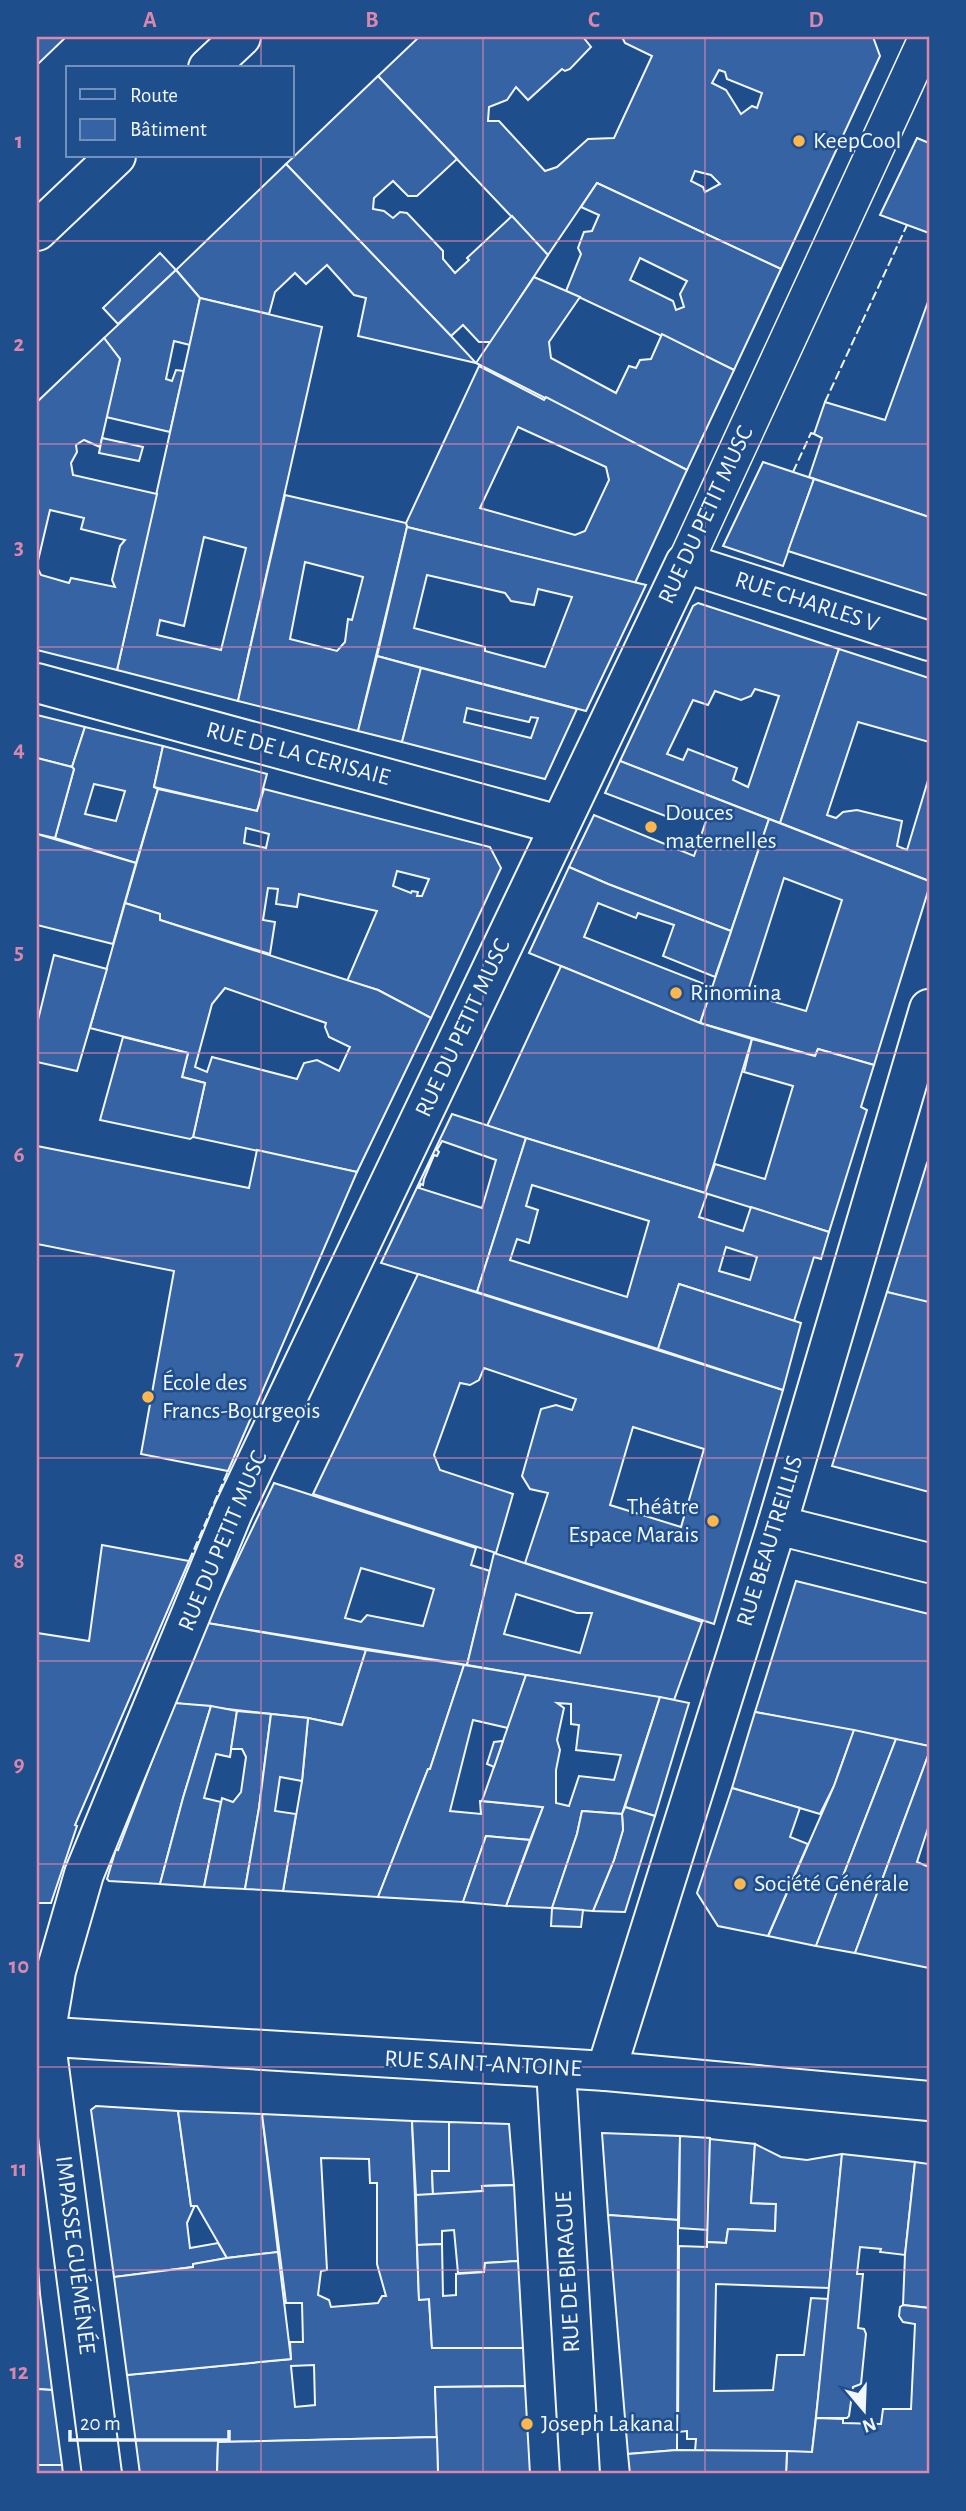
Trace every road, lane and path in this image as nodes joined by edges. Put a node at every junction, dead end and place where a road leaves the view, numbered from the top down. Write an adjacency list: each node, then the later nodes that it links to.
1 (241, 37): 3 (street)
2 (928, 37): 6 (street, RUE DU PETIT MUSC)
3 (210, 66)
4 (114, 158): 5 (street)
5 (37, 231)
6 (685, 563): 7 (street, RUE CHARLES V); 9 (street, RUE DU PETIT MUSC)
7 (929, 641)
8 (37, 683): 9 (street, RUE DE LA CERISAIE)
9 (559, 825): 13 (street, RUE DU PETIT MUSC)
10 (929, 1009): 11 (street, RUE BEAUTREILLIS)
11 (777, 1525): 12 (street); 15 (street, RUE BEAUTREILLIS)
12 (929, 1563)
13 (41, 2036): 14 (street, RUE SAINT-ANTOINE); 17 (street, IMPASSE GUÉMÉNÉE)
14 (556, 2069): 15 (street, RUE SAINT-ANTOINE); 18 (street, RUE DE BIRAGUE)
15 (606, 2071): 16 (street, RUE SAINT-ANTOINE)
16 (929, 2101)
17 (102, 2474)
18 (580, 2474)

